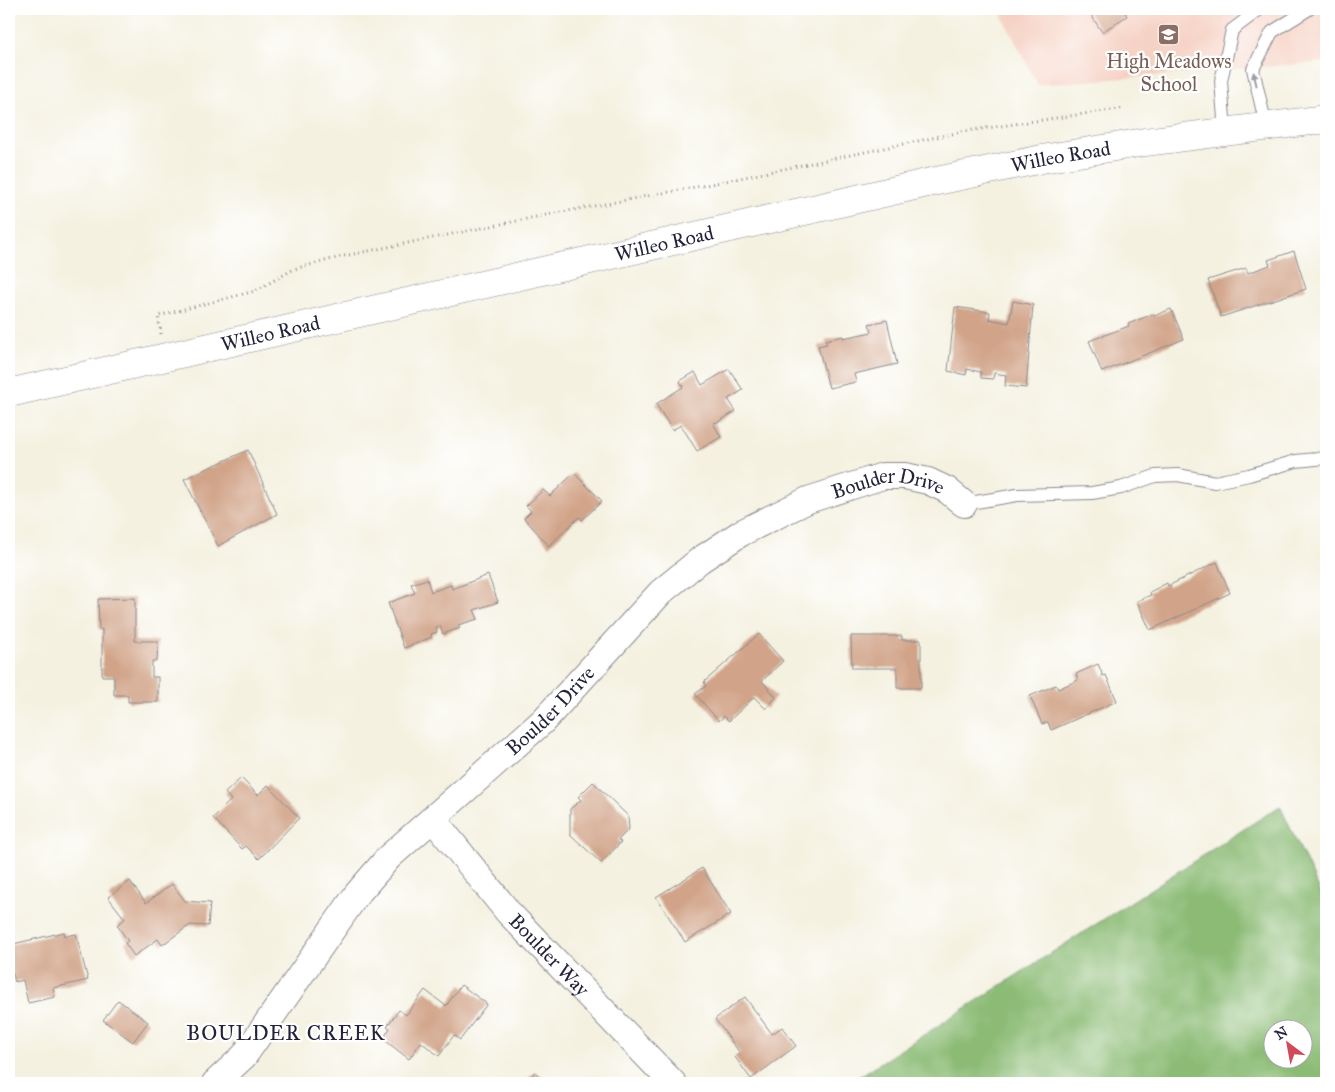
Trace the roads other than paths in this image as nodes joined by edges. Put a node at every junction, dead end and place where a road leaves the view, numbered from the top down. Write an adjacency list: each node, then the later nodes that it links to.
1 (1260, 9): 5 (lane)
2 (1309, 9): 4 (lane, one-way to 2)
3 (1326, 119): 4 (street, Willeo Road)
4 (1266, 126): 5 (street, Willeo Road)
5 (1226, 131): 6 (street, Willeo Road)
6 (9, 393)
7 (1326, 458): 8 (lane)
8 (964, 504): 9 (street, Boulder Drive)
9 (433, 819): 10 (street, Boulder Drive); 11 (street, Boulder Way)
10 (215, 1083)
11 (673, 1083)

